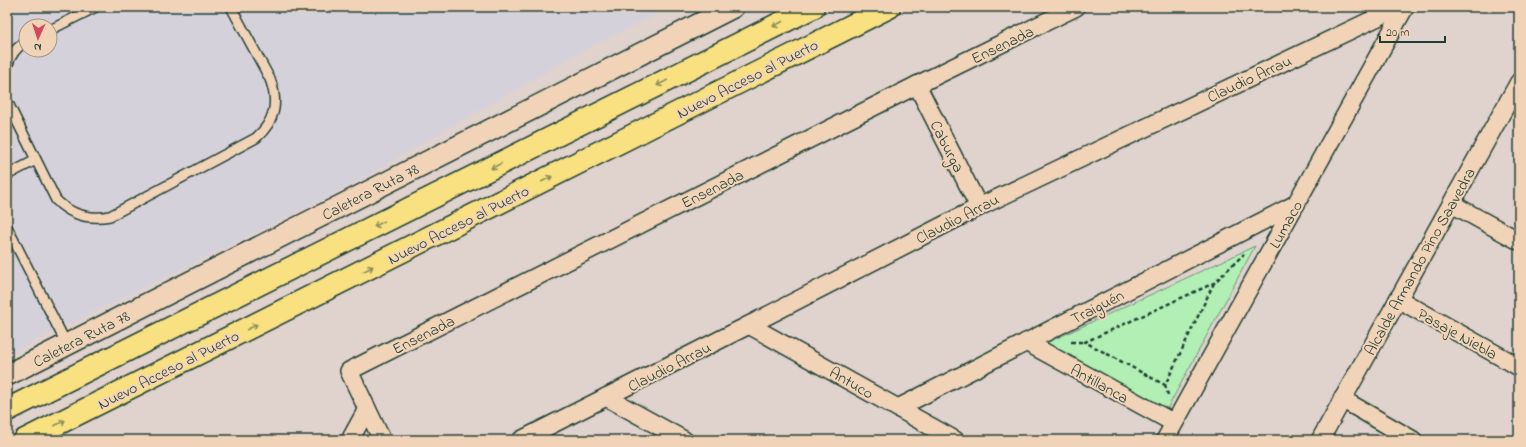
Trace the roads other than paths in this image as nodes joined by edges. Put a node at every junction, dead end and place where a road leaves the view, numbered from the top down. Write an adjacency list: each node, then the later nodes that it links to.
1 (96, 7): 9 (lane)
2 (231, 7): 16 (lane)
3 (733, 7): 26 (street, Caletera Ruta 78)
4 (813, 7): 33 (highway, Nuevo Acceso al Puerto, one-way to 33)
5 (889, 7): 35 (highway, Nuevo Acceso al Puerto, one-way to 5)
6 (1076, 7): 13 (street, Ensenada)
7 (1399, 7): 20 (street, Claudio Arrau)
8 (1405, 7): 18 (street, Lumaco)
9 (58, 26)
10 (18, 47): 11 (lane)
11 (7, 67)
12 (1519, 82): 15 (street, Alcalde Armando Pino Saavedra)
13 (917, 85): 20 (street, Caburga); 32 (street, Ensenada)
14 (7, 101): 16 (lane)
15 (1514, 101): 19 (street, Alcalde Armando Pino Saavedra)
16 (36, 160): 17 (lane)
17 (7, 175)
18 (1296, 204): 25 (street, Traiguén); 34 (street, Lumaco)
19 (1452, 204): 22 (street); 23 (street, Alcalde Armando Pino Saavedra)
20 (979, 207): 24 (street, Claudio Arrau)
21 (7, 227): 26 (lane)
22 (1519, 241)
23 (1398, 299): 27 (street, Pasaje Niebla); 30 (street, Alcalde Armando Pino Saavedra)
24 (749, 325): 29 (street, Claudio Arrau); 31 (street, Antuco)
25 (1026, 342): 31 (street, Traiguén); 34 (street, Antillanca)
26 (67, 345): 28 (street, Caletera Ruta 78)
27 (1519, 367)
28 (7, 375)
29 (606, 397): 38 (street, Claudio Arrau); 39 (street)
30 (1342, 399): 42 (street, Alcalde Armando Pino Saavedra); 43 (street)
31 (898, 408): 40 (street, Antuco)
32 (367, 409): 36 (street); 37 (street)
33 (7, 410)
34 (1174, 423): 41 (street, Lumaco)
35 (25, 440)
36 (350, 440)
37 (382, 440)
38 (520, 440)
39 (684, 440)
40 (955, 440)
41 (1165, 440)
42 (1320, 440)
43 (1413, 440)

